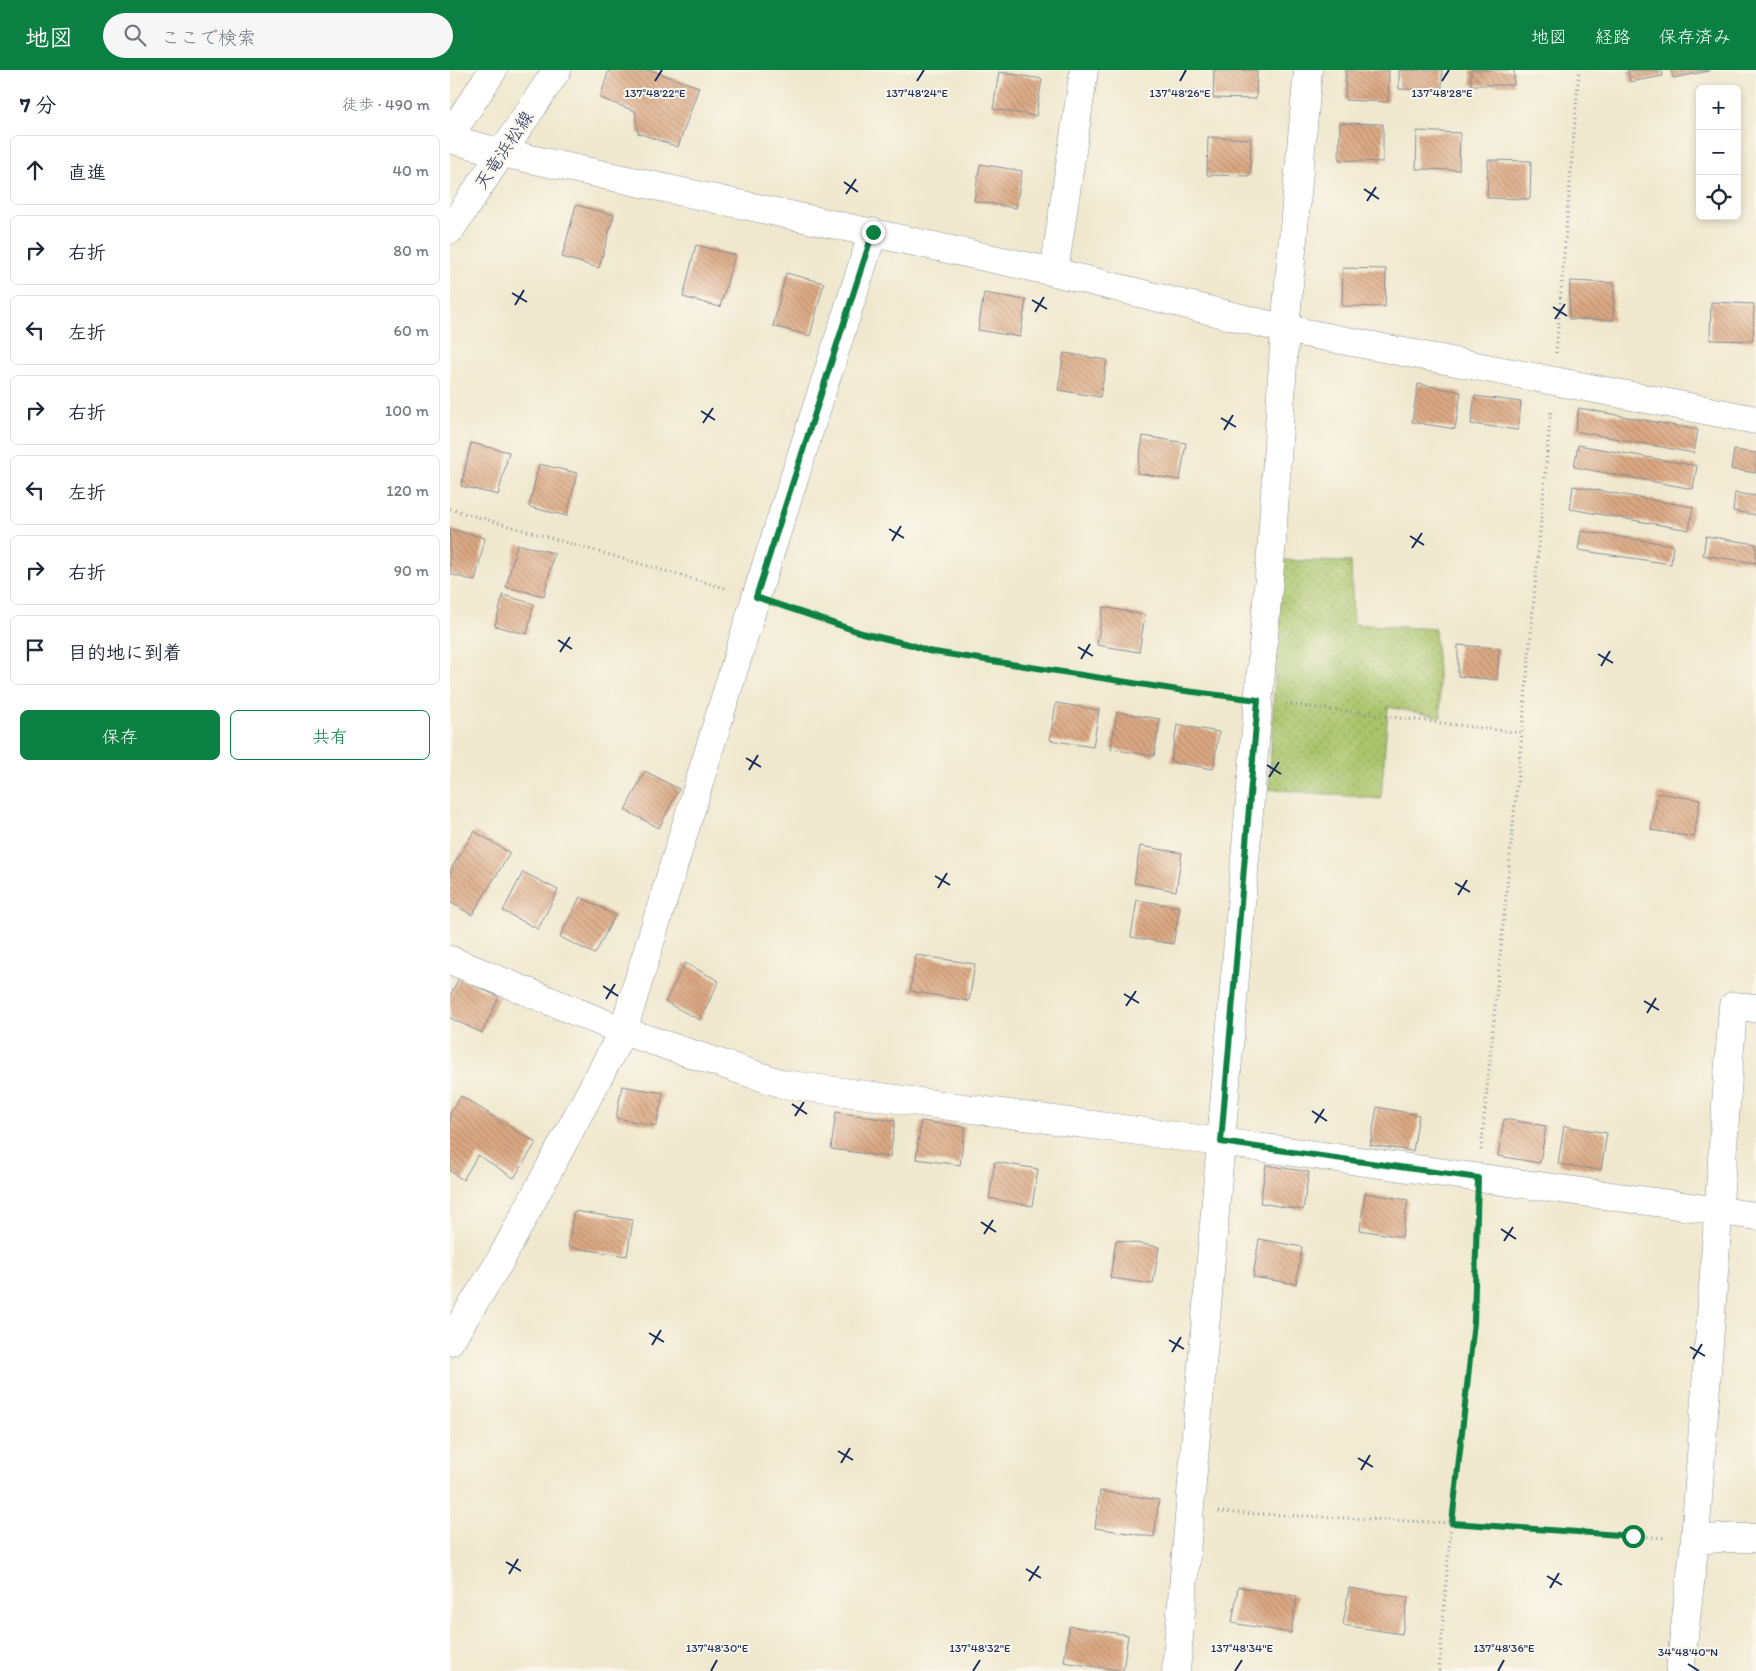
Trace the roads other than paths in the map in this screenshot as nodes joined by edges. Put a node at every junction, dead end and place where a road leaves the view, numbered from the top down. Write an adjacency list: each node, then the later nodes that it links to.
1 (493, 70): 5 (street)
2 (557, 70): 7 (street, 天竜浜松線)
3 (1084, 70): 10 (street)
4 (1308, 70): 11 (street)
5 (450, 135)
6 (450, 139): 7 (street)
7 (502, 153): 8 (street, 天竜浜松線); 9 (street)
8 (450, 230)
9 (873, 232): 10 (street); 15 (street)
10 (1054, 272): 11 (street)
11 (1285, 329): 12 (street); 16 (street)
12 (1756, 420)
13 (450, 960): 15 (street)
14 (1756, 1008): 17 (street)
15 (624, 1031): 16 (street); 19 (street)
16 (1221, 1142): 17 (street); 22 (street)
17 (1718, 1212): 18 (street); 21 (street)
18 (1756, 1216)
19 (450, 1341)
20 (1756, 1538): 21 (street)
21 (1695, 1540): 23 (street)
22 (1176, 1671)
23 (1680, 1671)

